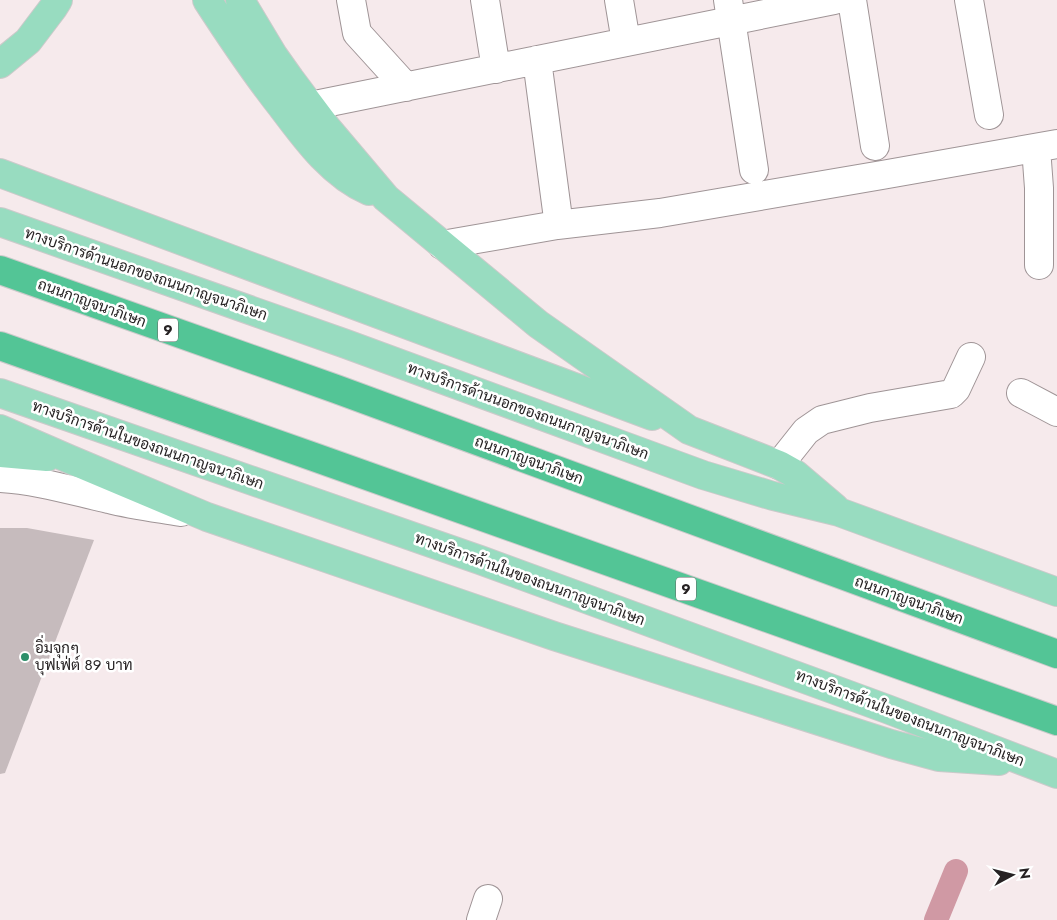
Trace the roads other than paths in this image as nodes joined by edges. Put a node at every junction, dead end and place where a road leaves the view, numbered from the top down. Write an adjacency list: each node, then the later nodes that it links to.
1 (58, 0): 13 (main road)
2 (207, 0): 22 (main road)
3 (240, 0): 16 (main road)
4 (351, 0): 15 (street)
5 (485, 0): 14 (street)
6 (619, 0): 11 (street)
7 (834, 0): 10 (street)
8 (852, 0): 18 (street)
9 (969, 0): 17 (street)
10 (730, 10): 11 (street); 20 (street)
11 (626, 42): 12 (street)
12 (537, 60): 14 (street); 23 (street)
13 (0, 64)
14 (496, 69): 15 (street)
15 (406, 87): 16 (street)
16 (310, 106): 22 (main road)
17 (989, 115)
18 (875, 146)
19 (1046, 146): 25 (street); 26 (street)
20 (754, 170)
21 (0, 172): 34 (main road)
22 (386, 198): 25 (main road)
23 (557, 211)
24 (0, 222): 39 (main road, ทางบริการด้านนอกของถนนกาญจนาภิเษก)
25 (442, 245): 34 (main road)
26 (1040, 265)
27 (0, 270): 42 (highway, ถนนกาญจนาภิเษก / 9)
28 (0, 346): 43 (highway, 9)
29 (970, 357): 37 (street)
30 (1021, 393): 32 (street)
31 (0, 394): 44 (main road, ทางบริการด้านในของถนนกาญจนาภิเษก)
32 (1057, 412)
33 (0, 428): 36 (main road)
34 (689, 430): 37 (main road)
35 (0, 453): 36 (main road)
36 (69, 459): 40 (main road)
37 (779, 465): 39 (main road)
38 (0, 478): 40 (street)
39 (840, 512): 41 (main road, ทางบริการด้านนอกของถนนกาญจนาภิเษก)
40 (207, 517): 44 (main road)
41 (1057, 592)
42 (1057, 654)
43 (1057, 721)
44 (1029, 763): 45 (main road, ทางบริการด้านในของถนนกาญจนาภิเษก)
45 (1057, 774)

